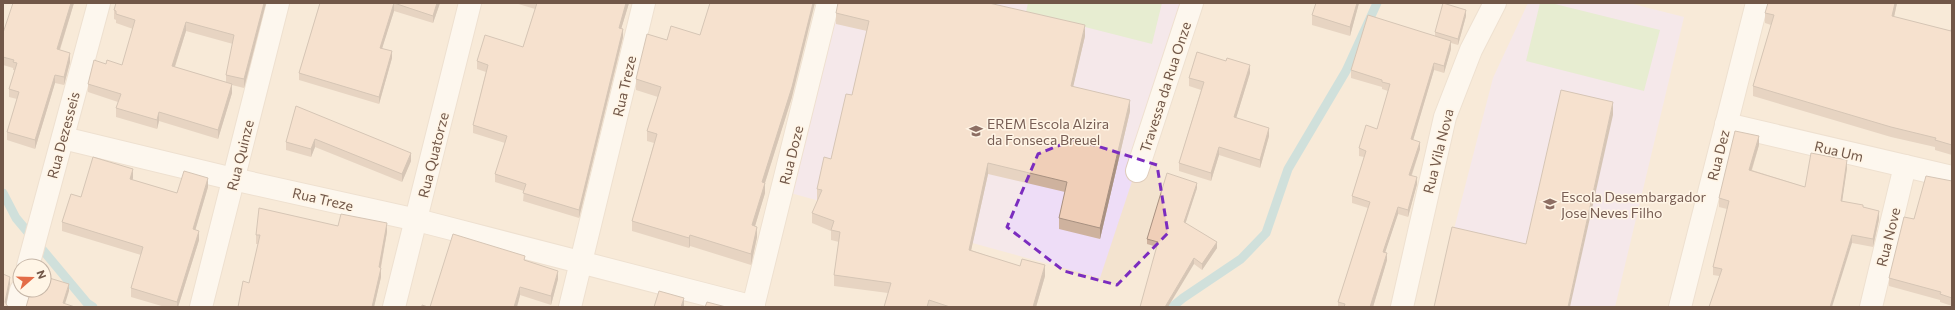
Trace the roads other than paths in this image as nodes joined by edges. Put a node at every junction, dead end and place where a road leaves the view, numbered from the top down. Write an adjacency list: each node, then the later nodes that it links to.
1 (99, 3): 10 (street, Rua Dezesseis)
2 (278, 3): 14 (street, Rua Quinze)
3 (470, 3): 15 (street, Rua Quatorze)
4 (644, 3): 17 (street, Rua Treze)
5 (828, 3): 21 (street, Rua Doze)
6 (1192, 3): 12 (street, Travessa da Rua Onze)
7 (1495, 3): 22 (street, Rua Vila Nova)
8 (1757, 3): 9 (street, Rua Dez)
9 (1726, 124): 11 (street, Rua Um); 23 (street, Rua Dez)
10 (63, 138): 14 (street, Rua Treze); 16 (street, Rua Dezesseis)
11 (1905, 166): 13 (street, Rua Um); 24 (street, Rua Nove)
12 (1138, 171)
13 (1952, 177)
14 (234, 179): 15 (street, Rua Treze); 18 (street, Rua Quinze)
15 (417, 220): 17 (street, Rua Treze); 19 (street, Rua Quatorze)
16 (30, 258)
17 (582, 262): 20 (street, Rua Treze); 21 (street)
18 (201, 307)
19 (394, 307)
20 (570, 307)
21 (753, 307)
22 (1402, 307)
23 (1680, 307)
24 (1871, 307)

